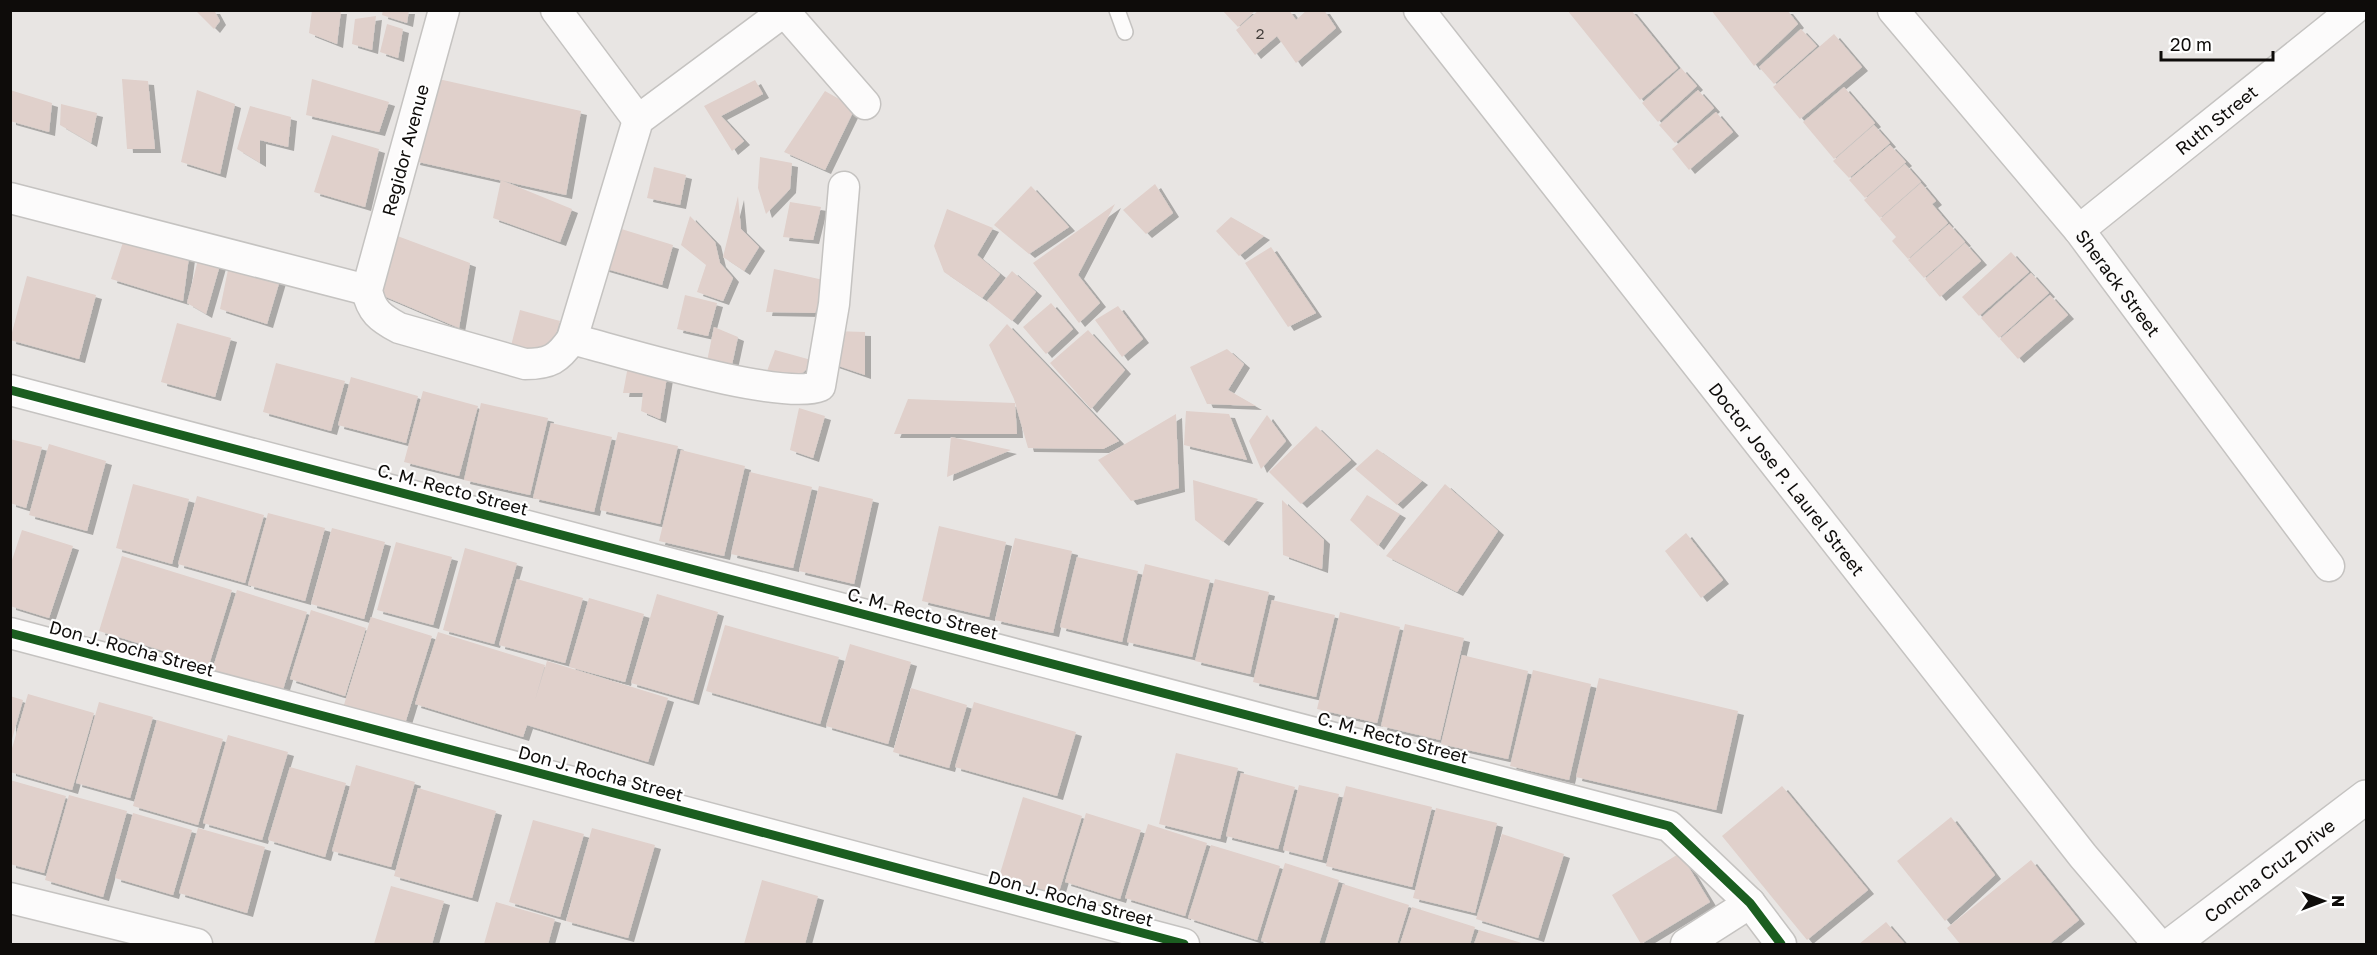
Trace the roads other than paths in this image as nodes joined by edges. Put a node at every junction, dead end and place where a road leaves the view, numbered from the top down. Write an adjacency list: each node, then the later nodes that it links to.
1 (444, 10): 14 (street, Regidor Avenue)
2 (556, 10): 10 (street)
3 (1117, 10): 8 (lane)
4 (1419, 10): 26 (street, Doctor Jose P. Laurel Street)
5 (1893, 10): 13 (street, Sherack Street)
6 (2353, 10): 13 (street, Ruth Street)
7 (784, 11): 9 (street); 10 (street)
8 (1125, 32)
9 (865, 104)
10 (638, 120): 15 (street)
11 (844, 187): 15 (street)
12 (10, 198): 14 (street)
13 (2079, 230): 17 (street, Sherack Street)
14 (367, 290): 15 (street)
15 (573, 339)
16 (10, 390): 21 (street, C. M. Recto Street)
17 (2329, 566)
18 (10, 633): 23 (street, Don J. Rocha Street)
19 (2367, 797): 27 (street, Concha Cruz Drive)
20 (10, 898): 22 (street)
21 (1750, 903): 24 (street); 25 (street, C. M. Recto Street)
22 (197, 945)
23 (1184, 945)
24 (1686, 945)
25 (1781, 945)
26 (2158, 945)
27 (2172, 945)

